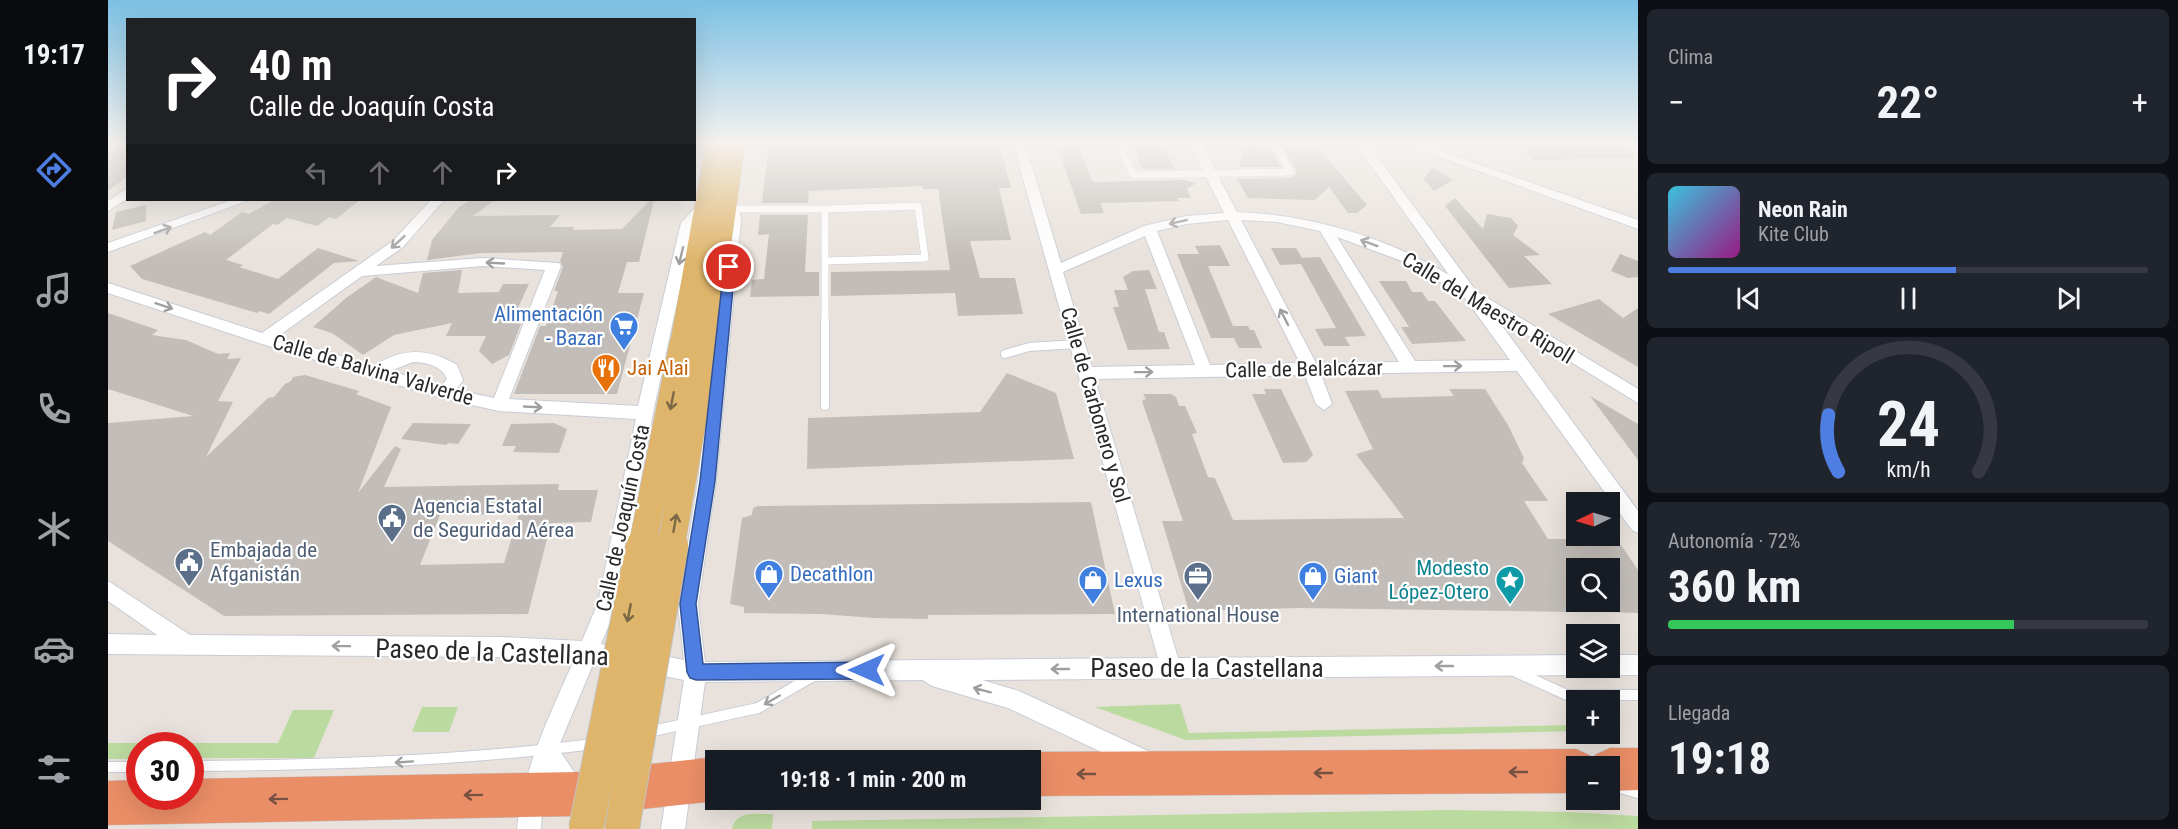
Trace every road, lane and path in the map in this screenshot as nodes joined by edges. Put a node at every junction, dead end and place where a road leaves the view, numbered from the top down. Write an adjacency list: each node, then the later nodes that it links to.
1 (709, 182): 11 (main road, Calle de Joaquín Costa)
2 (732, 182): 10 (main road, Calle de Joaquín Costa)
3 (1030, 182): 20 (street, Calle de Carbonero y Sol)
4 (1214, 182): 14 (street)
5 (1389, 182): 23 (street)
6 (1516, 182): 15 (street)
7 (126, 194): 12 (street)
8 (240, 201): 18 (street, one-way to 8)
9 (437, 201): 21 (street, one-way to 21)
10 (730, 203): 13 (lane); 25 (main road, Calle de Joaquín Costa); 41 (street, Calle de Joaquín Costa)
11 (705, 205): 25 (main road, Calle de Joaquín Costa); 39 (street, Calle de Joaquín Costa, one-way to 39)
12 (108, 207)
13 (825, 209): 19 (lane); 19 (lane)
14 (1231, 216): 16 (street, Calle del Maestro Ripoll); 17 (street, Calle del Maestro Ripoll, one-way to 17); 30 (street, one-way to 14)
15 (1638, 225)
16 (1325, 228): 23 (street, Calle del Maestro Ripoll, one-way to 16); 29 (street)
17 (1149, 229): 20 (street, Calle del Maestro Ripoll); 31 (street)
18 (109, 248)
19 (825, 261): 38 (lane)
20 (1056, 270): 26 (street, Calle de Carbonero y Sol)
21 (359, 272): 24 (street); 37 (street, one-way to 21)
22 (108, 288): 24 (street, Calle de Balvina Valverde, one-way to 24)
23 (1468, 291): 28 (street); 35 (street, Calle del Maestro Ripoll)
24 (264, 339): 32 (street, Calle de Balvina Valverde)
25 (694, 343): 71 (main road, Calle de Joaquín Costa, one-way to 71, bridge); 72 (main road, Calle de Joaquín Costa, one-way to 25, bridge)
26 (1077, 344): 27 (lane); 33 (street, Calle de Carbonero y Sol)
27 (1005, 354)
28 (1522, 365): 29 (street, Calle de Belalcázar, one-way to 28); 40 (street)
29 (1410, 367): 30 (street, Calle de Belalcázar)
30 (1311, 369): 31 (street, Calle de Belalcázar); 36 (street)
31 (1205, 371): 33 (street, Calle de Belalcázar, one-way to 31)
32 (376, 373): 34 (street, Calle de Balvina Valverde); 34 (street)
33 (1086, 373): 51 (street, Calle de Carbonero y Sol)
34 (445, 393): 37 (street, Calle de Balvina Valverde)
35 (1638, 397)
36 (1324, 404)
37 (499, 405): 39 (street, Calle de Balvina Valverde, one-way to 39)
38 (825, 406)
39 (645, 413): 42 (street, Calle de Joaquín Costa)
40 (1638, 525)
41 (693, 572): 42 (street); 54 (street, Calle de Joaquín Costa)
42 (614, 573): 46 (street, Calle de Joaquín Costa)
43 (108, 590): 44 (street)
44 (185, 643): 45 (street, Paseo de la Castellana); 46 (street, Paseo de la Castellana, one-way to 44)
45 (108, 644)
46 (588, 651): 54 (street, Paseo de la Castellana); 57 (street, Calle de Joaquín Costa)
47 (1566, 665): 50 (street, Paseo de la Castellana)
48 (1620, 665): 49 (street)
49 (1638, 665)
50 (1502, 666): 51 (street, Paseo de la Castellana, one-way to 51); 55 (lane, Paseo de la Castellana)
51 (1171, 668): 52 (street, Paseo de la Castellana, one-way to 52)
52 (911, 670): 53 (street, Paseo de la Castellana); 63 (street, Paseo de la Castellana, one-way to 52)
53 (823, 671): 54 (street, Paseo de la Castellana); 56 (lane, one-way to 56)
54 (696, 672): 56 (street, Calle de Joaquín Costa)
55 (1638, 695)
56 (688, 724): 57 (lane); 66 (street, Calle de Joaquín Costa)
57 (546, 750): 58 (lane, one-way to 58); 70 (street, Calle de Joaquín Costa); 71 (street)
58 (204, 766)
59 (108, 767): 60 (lane)
60 (126, 767)
61 (1638, 769): 62 (highway)
62 (1620, 770)
63 (1169, 773): 64 (highway, Paseo de la Castellana, one-way to 63); 65 (highway, Paseo de la Castellana, one-way to 65)
64 (1566, 773)
65 (1041, 774)
66 (698, 780): 71 (highway); 73 (street, Calle de Joaquín Costa)
67 (1620, 788): 68 (lane)
68 (1638, 793)
69 (108, 803): 70 (highway, one-way to 69)
70 (530, 812): 71 (highway)
71 (582, 812)
72 (622, 829)
73 (673, 829)

